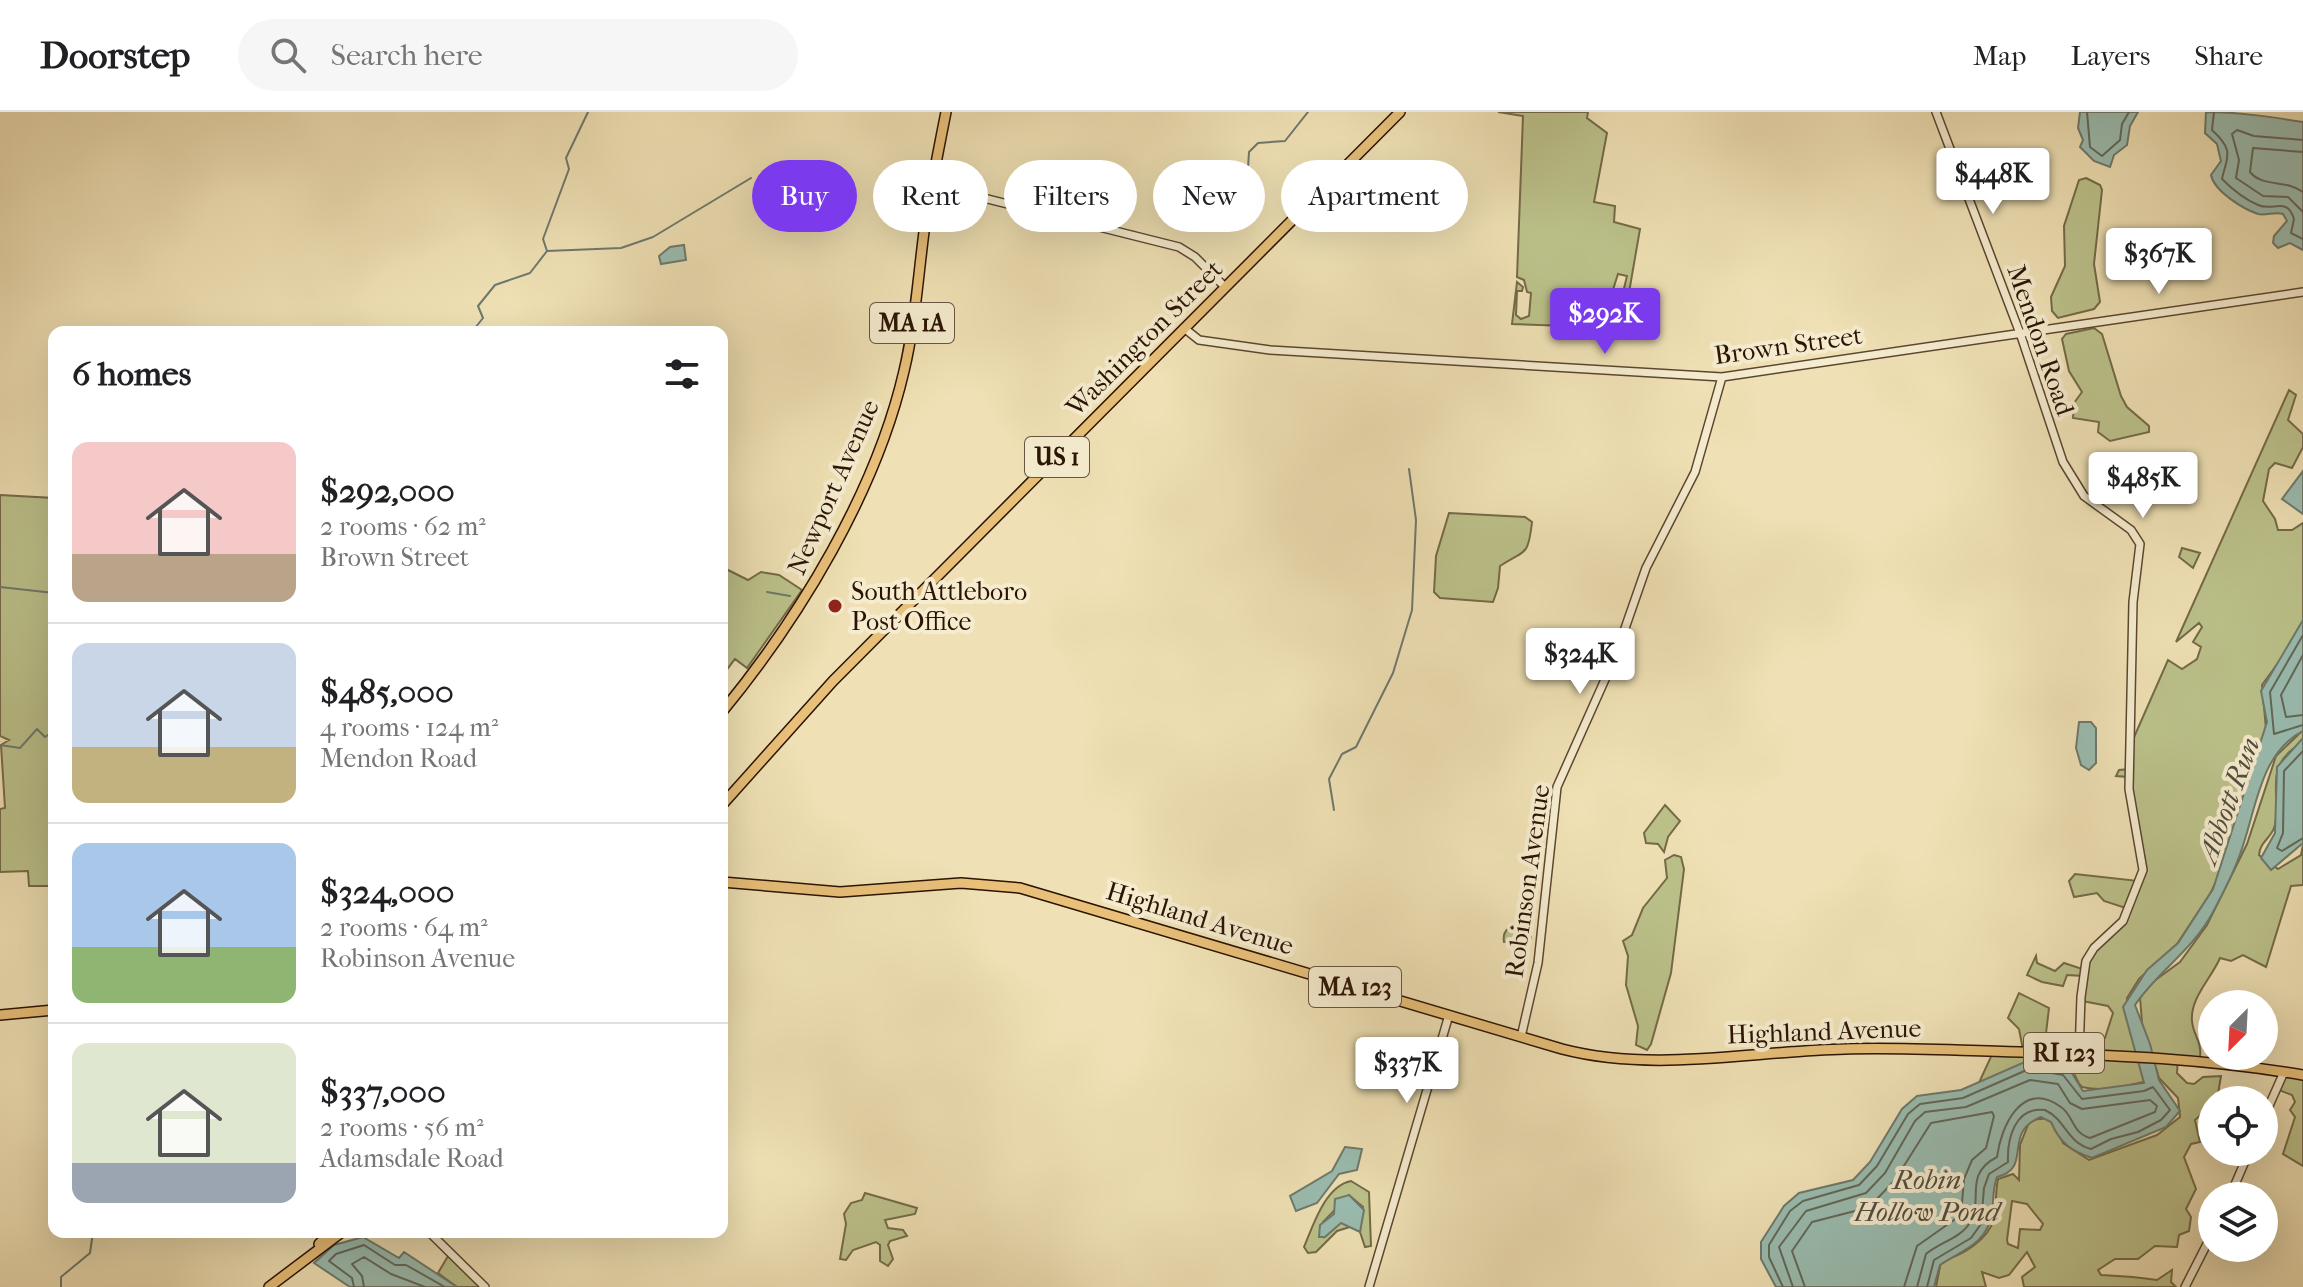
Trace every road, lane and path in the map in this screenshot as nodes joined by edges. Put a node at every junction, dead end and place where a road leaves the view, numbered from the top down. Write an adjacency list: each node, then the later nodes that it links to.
1 (946, 112): 4 (main road, Newport Avenue / MA 1A)
2 (1400, 112): 7 (main road, Washington Street / US 1)
3 (1936, 112): 10 (street, Mendon Road)
4 (937, 160)
5 (988, 199): 7 (street)
6 (925, 232): 12 (main road, Newport Avenue / MA 1A)
7 (1225, 287): 9 (main road, Washington Street / US 1)
8 (2303, 292): 10 (street, Brown Street)
9 (1184, 328): 11 (street, Brown Street); 13 (main road, Washington Street / US 1)
10 (2019, 331): 11 (street, Brown Street); 20 (street, Mendon Road)
11 (1722, 377): 18 (street, Robinson Avenue)
12 (728, 705)
13 (728, 798)
14 (728, 882): 17 (main road, Highland Avenue / MA 123)
15 (48, 1011): 16 (main road)
16 (0, 1015)
17 (1449, 1015): 18 (main road, Highland Avenue / MA 123); 31 (street)
18 (1521, 1037): 19 (main road, Highland Avenue / MA 123)
19 (1992, 1052): 20 (main road, RI 123)
20 (2079, 1054): 21 (main road, RI 123)
21 (2284, 1072): 22 (main road, RI 123); 23 (street)
22 (2303, 1075)
23 (2278, 1086)
24 (325, 1238): 28 (main road)
25 (334, 1238): 28 (main road)
26 (435, 1238): 30 (street)
27 (2198, 1261): 32 (street)
28 (300, 1263): 29 (main road)
29 (269, 1287)
30 (485, 1287)
31 (1369, 1287)
32 (2185, 1287)

